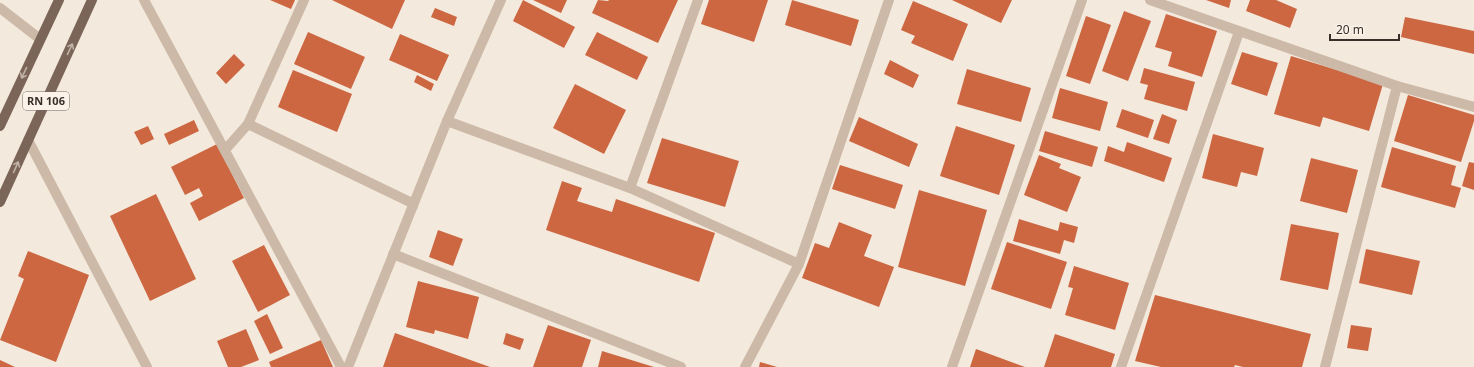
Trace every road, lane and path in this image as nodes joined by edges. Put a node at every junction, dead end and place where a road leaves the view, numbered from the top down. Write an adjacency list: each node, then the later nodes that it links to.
1 (59, 0): 12 (main road, RN 106)
2 (92, 0): 18 (main road, RN 106, one-way to 2)
3 (144, 0): 19 (street)
4 (304, 0): 16 (street)
5 (501, 0): 15 (street)
6 (698, 0): 20 (street)
7 (888, 0): 24 (street)
8 (1082, 0): 30 (street)
9 (1153, 0): 11 (street)
10 (0, 8): 12 (street)
11 (1239, 32): 13 (street); 31 (street)
12 (40, 39): 17 (main road, RN 106, one-way to 17)
13 (1397, 86): 14 (street); 32 (street)
14 (1474, 107)
15 (447, 121): 20 (street); 22 (street)
16 (248, 124): 19 (street); 22 (street)
17 (0, 126)
18 (28, 140): 21 (main road, RN 106, one-way to 18); 25 (street)
19 (225, 150): 26 (street)
20 (630, 188): 24 (street)
21 (0, 202)
22 (413, 206): 23 (street)
23 (393, 254): 27 (street); 28 (street)
24 (799, 264): 29 (street)
25 (146, 367)
26 (341, 367)
27 (348, 367)
28 (681, 367)
29 (745, 367)
30 (952, 367)
31 (1121, 367)
32 (1325, 367)

